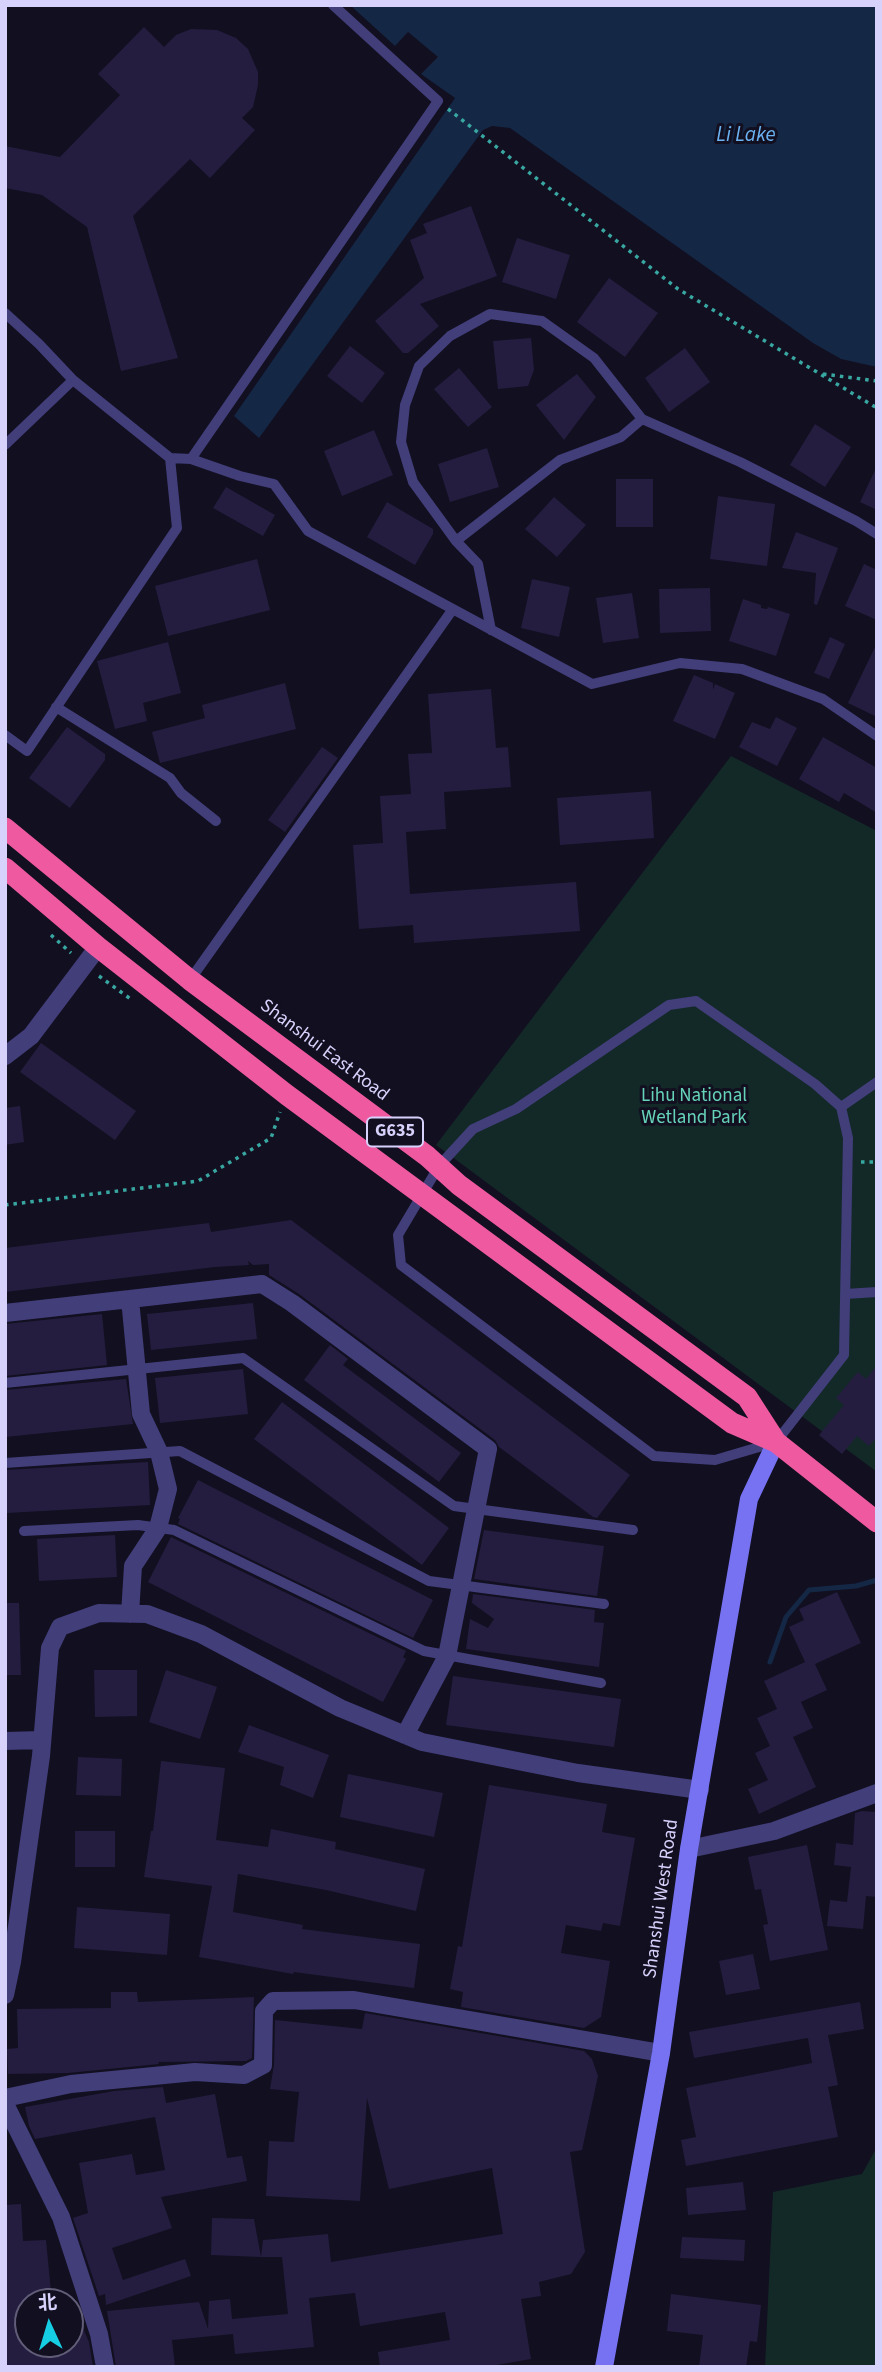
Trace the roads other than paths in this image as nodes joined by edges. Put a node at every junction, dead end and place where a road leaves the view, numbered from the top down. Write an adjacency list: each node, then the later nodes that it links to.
1 (333, 5): 7 (lane)
2 (5, 313): 3 (lane)
3 (72, 380): 5 (lane); 6 (lane)
4 (642, 419): 8 (lane); 9 (lane); 9 (lane)
5 (5, 445)
6 (170, 458): 7 (lane); 12 (lane)
7 (191, 458): 10 (lane)
8 (877, 534)
9 (456, 541): 11 (lane)
10 (453, 609): 11 (lane); 19 (lane)
11 (491, 629): 14 (lane)
12 (56, 707): 13 (lane); 15 (lane)
13 (5, 735)
14 (877, 736)
15 (216, 821)
16 (5, 828): 19 (highway, Shanshui East Road / G635)
17 (5, 868): 18 (highway, Shanshui East Road / G635)
18 (99, 947): 20 (street); 24 (highway, Shanshui East Road / G635)
19 (190, 980): 23 (highway, Shanshui East Road / G635)
20 (5, 1056)
21 (877, 1082): 22 (lane)
22 (841, 1107): 23 (lane); 26 (lane)
23 (439, 1166): 24 (lane); 31 (highway, Shanshui East Road / G635)
24 (422, 1193): 31 (highway, Shanshui East Road / G635); 31 (lane)
25 (877, 1292): 26 (lane)
26 (845, 1294): 31 (lane)
27 (130, 1299): 28 (street); 29 (street); 34 (street)
28 (5, 1313)
29 (137, 1369): 30 (lane); 32 (street); 34 (lane)
30 (5, 1383)
31 (776, 1442): 35 (highway, Shanshui East Road); 47 (street, Shanshui West Road)
32 (159, 1452): 33 (lane); 36 (street); 39 (lane)
33 (5, 1463)
34 (476, 1509): 37 (lane); 39 (street)
35 (877, 1522)
36 (159, 1528): 38 (lane); 41 (street); 42 (lane)
37 (633, 1530)
38 (24, 1531)
39 (461, 1586): 40 (lane); 42 (street)
40 (604, 1604)
41 (130, 1614): 44 (street); 45 (street)
42 (447, 1656): 43 (lane); 44 (street)
43 (601, 1683)
44 (405, 1735): 47 (street)
45 (42, 1740): 46 (street); 50 (street)
46 (5, 1741)
47 (699, 1790): 49 (street, Shanshui West Road)
48 (877, 1793): 49 (street)
49 (689, 1849): 51 (street, Shanshui West Road)
50 (5, 1995)
51 (661, 2053): 52 (street); 55 (street, Shanshui West Road)
52 (5, 2098)
53 (5, 2104): 54 (street)
54 (105, 2367)
55 (604, 2367)

